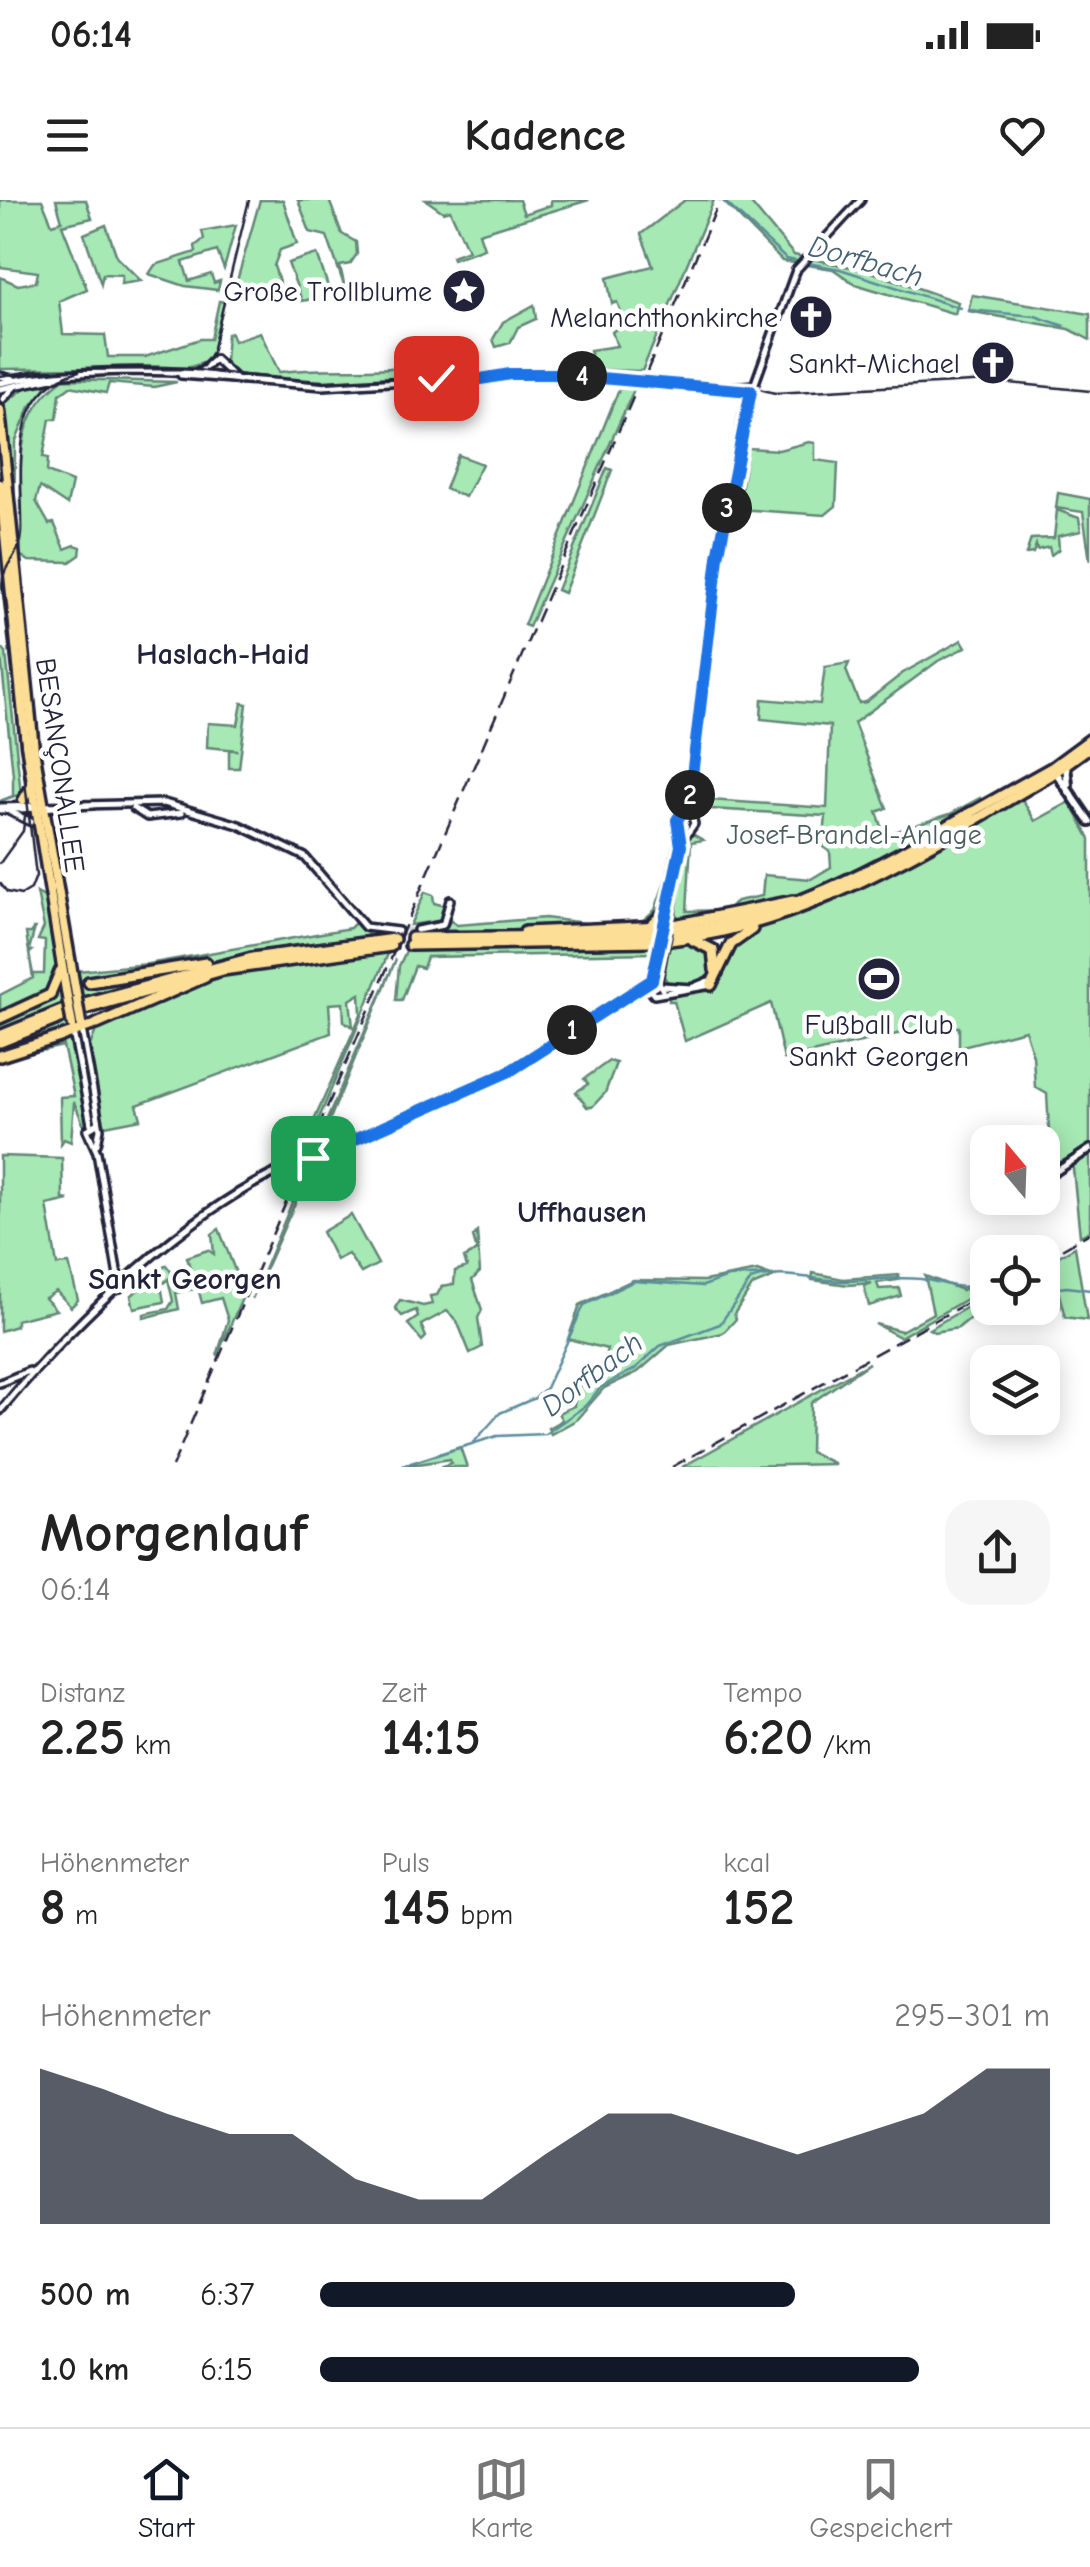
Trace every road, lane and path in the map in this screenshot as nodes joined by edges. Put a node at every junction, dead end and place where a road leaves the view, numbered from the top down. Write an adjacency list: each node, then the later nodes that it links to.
1 (861, 200): 7 (street)
2 (198, 374): 3 (street); 4 (street); 4 (street)
3 (181, 375): 4 (street); 5 (street)
4 (239, 380): 7 (street, bridge)
5 (17, 382): 6 (street); 6 (street); 8 (street)
6 (0, 383)
7 (753, 388): 23 (street)
8 (1, 406): 17 (main road, BESANÇONALLEE)
9 (0, 484): 17 (main road, BESANÇONALLEE)
10 (1090, 739): 13 (main road)
11 (1090, 747): 12 (main road)
12 (1066, 765): 13 (main road); 15 (main road)
13 (1054, 770): 14 (main road); 15 (main road); 16 (main road)
14 (1040, 782): 15 (main road); 16 (main road)
15 (1066, 786): 25 (main road)
16 (1021, 790): 24 (main road)
17 (39, 799): 18 (main road); 18 (street); 19 (street); 19 (street); 21 (street); 26 (main road, BESANÇONALLEE)
18 (21, 802): 21 (street)
19 (60, 806): 20 (street); 26 (street)
20 (141, 808): 22 (street); 22 (street)
21 (2, 809): 26 (street)
22 (170, 811): 36 (street)
23 (687, 814): 27 (street); 27 (street)
24 (973, 816): 28 (highway); 31 (highway)
25 (1090, 822)
26 (41, 826): 37 (main road, BESANÇONALLEE); 40 (main road, BESANÇONALLEE)
27 (684, 830): 30 (street)
28 (825, 893): 32 (highway); 33 (highway)
29 (450, 900): 34 (street)
30 (668, 914): 32 (highway); 33 (highway); 33 (street)
31 (763, 922): 35 (highway); 42 (highway)
32 (682, 924): 33 (highway)
33 (662, 932): 34 (highway); 34 (highway); 35 (highway); 43 (street, bridge)
34 (413, 938)
35 (686, 938): 42 (highway)
36 (394, 939): 38 (highway); 39 (highway)
37 (60, 961): 44 (main road, BESANÇONALLEE); 45 (main road)
38 (224, 964): 39 (highway); 41 (highway)
39 (212, 972): 47 (highway)
40 (72, 974): 41 (main road); 44 (main road, BESANÇONALLEE)
41 (89, 982): 44 (main road)
42 (709, 983): 43 (street)
43 (654, 985): 55 (street)
44 (70, 992): 45 (main road); 48 (main road, BESANÇONALLEE, bridge)
45 (50, 995): 46 (highway)
46 (0, 1018)
47 (96, 1024): 48 (main road)
48 (76, 1027): 49 (main road); 50 (highway); 51 (street, BESANÇONALLEE); 53 (street, BESANÇONALLEE)
49 (60, 1038): 51 (main road); 52 (highway)
50 (0, 1039)
51 (74, 1045): 53 (street, BESANÇONALLEE)
52 (0, 1056)
53 (83, 1060): 58 (street, BESANÇONALLEE)
54 (1090, 1149): 57 (street)
55 (313, 1158)
56 (301, 1162): 58 (street)
57 (1060, 1170)
58 (120, 1288): 59 (street)
59 (32, 1369): 60 (street); 61 (street)
60 (0, 1383)
61 (0, 1411)

